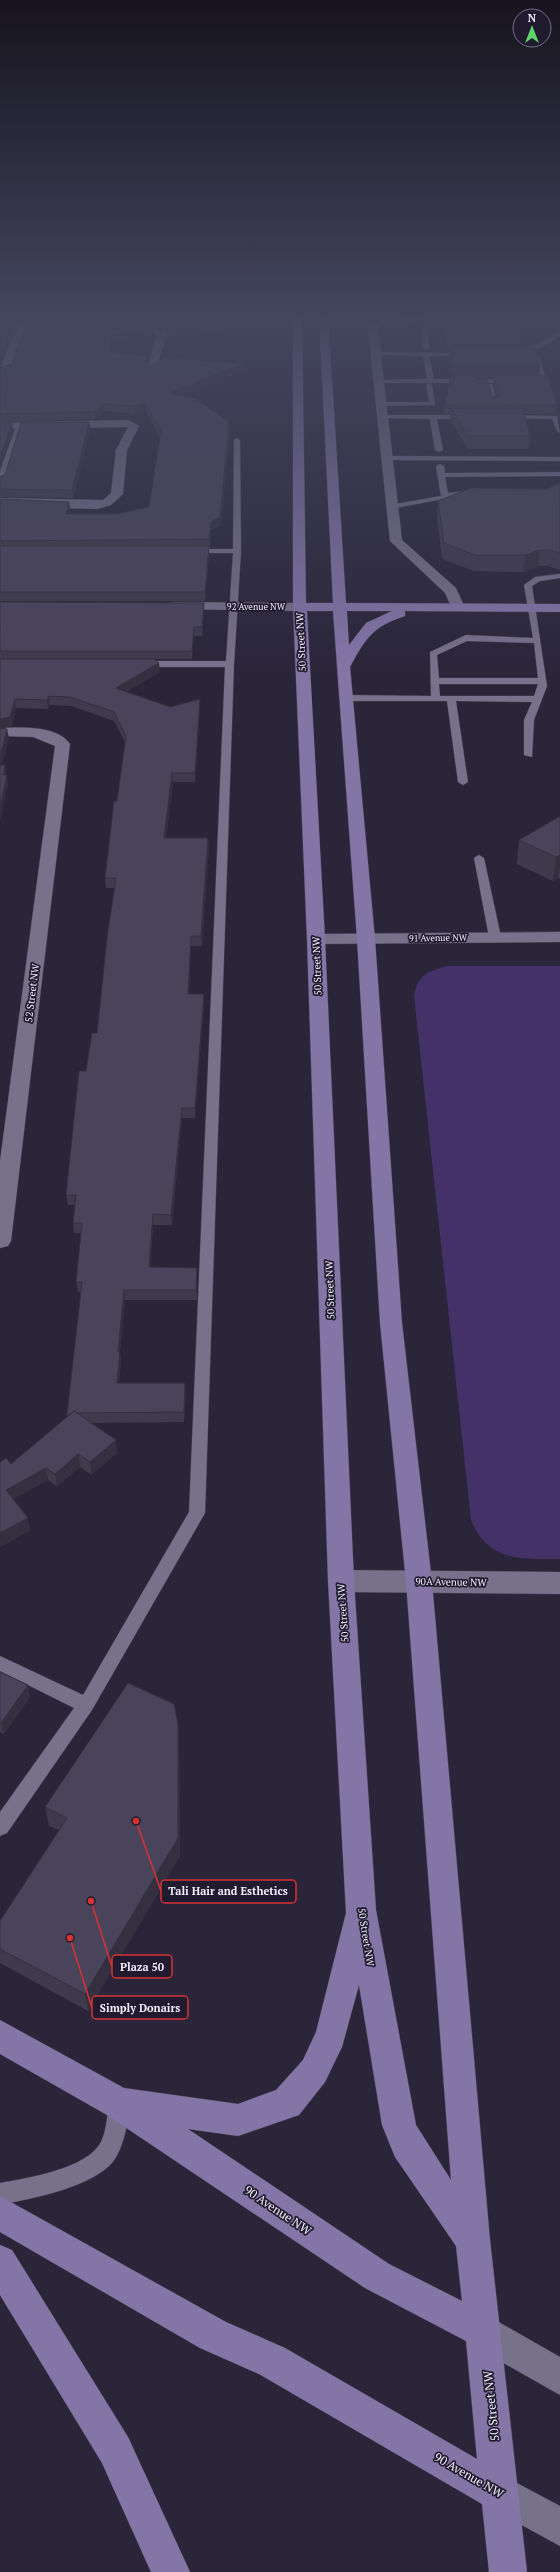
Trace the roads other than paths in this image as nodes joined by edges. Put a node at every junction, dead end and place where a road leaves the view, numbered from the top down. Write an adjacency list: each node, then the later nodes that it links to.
1 (15, 434): 12 (lane)
2 (128, 434): 18 (street)
3 (298, 434): 25 (main road, 50 Street NW)
4 (330, 434): 26 (main road, 50 Street NW)
5 (385, 434): 9 (street)
6 (436, 434): 8 (lane)
7 (237, 440): 21 (lane)
8 (439, 450)
9 (388, 458): 10 (lane); 19 (street)
10 (439, 458): 11 (lane); 14 (lane)
11 (560, 459)
12 (3, 462): 15 (lane)
13 (560, 474): 14 (lane)
14 (442, 475): 17 (lane)
15 (0, 482)
16 (486, 492): 17 (lane)
17 (445, 497): 19 (lane)
18 (0, 502)
19 (392, 507): 28 (street)
20 (182, 551): 21 (lane)
21 (237, 551): 24 (lane)
22 (560, 576): 29 (lane)
23 (163, 606): 24 (street, 92 Avenue NW)
24 (233, 606): 25 (street, 92 Avenue NW); 33 (lane)
25 (300, 607): 26 (main road, 92 Avenue NW); 47 (main road, 50 Street NW)
26 (339, 607): 27 (main road, 92 Avenue NW); 34 (main road, 50 Street NW)
27 (434, 608): 28 (main road, 92 Avenue NW); 34 (main road)
28 (458, 608): 29 (main road, 92 Avenue NW)
29 (533, 608): 30 (main road, 92 Avenue NW); 31 (lane)
30 (560, 608)
31 (538, 641): 35 (lane); 36 (lane)
32 (127, 664): 33 (lane)
33 (230, 664): 54 (lane)
34 (343, 667): 37 (main road, 50 Street NW)
35 (435, 680): 36 (lane); 38 (lane)
36 (543, 681): 40 (lane)
37 (345, 698): 38 (lane); 48 (main road, 50 Street NW)
38 (436, 698): 39 (lane)
39 (451, 699): 40 (lane); 43 (lane)
40 (536, 699): 42 (lane)
41 (0, 732): 49 (street, 52 Street NW)
42 (529, 755)
43 (463, 782)
44 (479, 858): 45 (lane)
45 (495, 937): 46 (street, 91 Avenue NW); 48 (street, 91 Avenue NW)
46 (560, 937)
47 (316, 939): 48 (street, 91 Avenue NW); 50 (main road, 50 Street NW)
48 (366, 939): 51 (main road, 50 Street NW)
49 (0, 1241)
50 (341, 1581): 51 (street, 90A Avenue NW); 56 (main road, 50 Street NW)
51 (419, 1582): 52 (street, 90A Avenue NW); 61 (main road, 50 Street NW)
52 (560, 1583)
53 (0, 1664): 54 (lane)
54 (86, 1705): 55 (lane)
55 (0, 1827)
56 (361, 1910): 58 (main road); 61 (main road, 50 Street NW)
57 (0, 2036): 58 (main road, 90 Avenue NW)
58 (119, 2103): 59 (lane); 63 (main road, 90 Avenue NW)
59 (0, 2194)
60 (0, 2213): 65 (main road, 90 Avenue NW)
61 (473, 2240): 63 (main road, 50 Street NW)
62 (0, 2262): 67 (main road)
63 (483, 2331): 64 (street, 90 Avenue NW); 65 (main road, 50 Street NW)
64 (560, 2377)
65 (500, 2493): 66 (street, 90 Avenue NW); 68 (main road, 50 Street NW)
66 (560, 2527)
67 (171, 2572)
68 (508, 2572)

